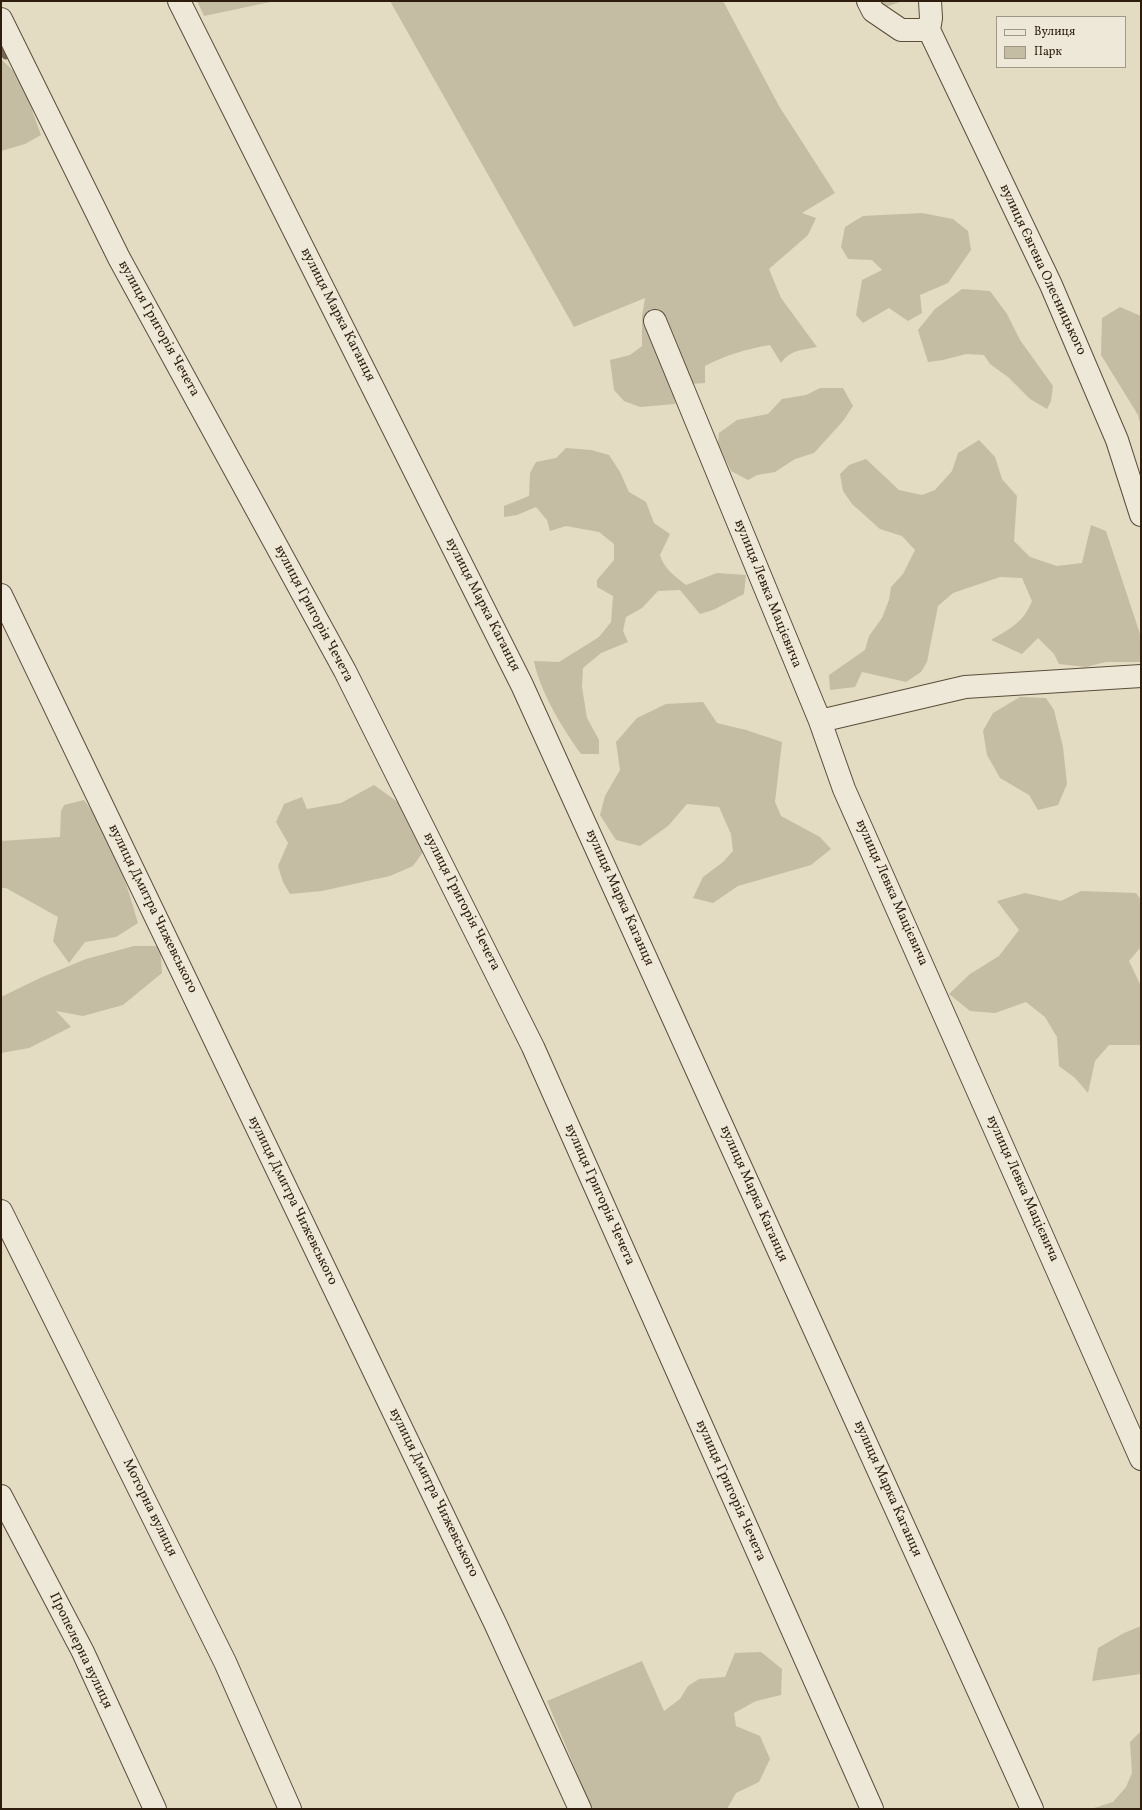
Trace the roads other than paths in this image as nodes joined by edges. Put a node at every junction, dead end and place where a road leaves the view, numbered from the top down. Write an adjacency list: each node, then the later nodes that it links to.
1 (179, 1): 18 (street, вулиця Марка Каганця)
2 (868, 1): 5 (street)
3 (930, 1): 5 (street)
4 (1, 19): 17 (street, вулиця Григорія Чечета)
5 (929, 30): 7 (street, вулиця Євгена Олесницького)
6 (655, 321): 10 (street, вулиця Левка Мацієвича)
7 (1141, 515)
8 (1, 595): 16 (street, вулиця Дмитра Чижевського)
9 (1141, 676): 10 (street)
10 (820, 721): 12 (street, вулиця Левка Мацієвича)
11 (1, 1211): 15 (street, Моторна вулиця)
12 (1141, 1459)
13 (1, 1496): 14 (street, Пропелерна вулиця)
14 (154, 1809)
15 (290, 1809)
16 (580, 1809)
17 (872, 1809)
18 (1032, 1809)

